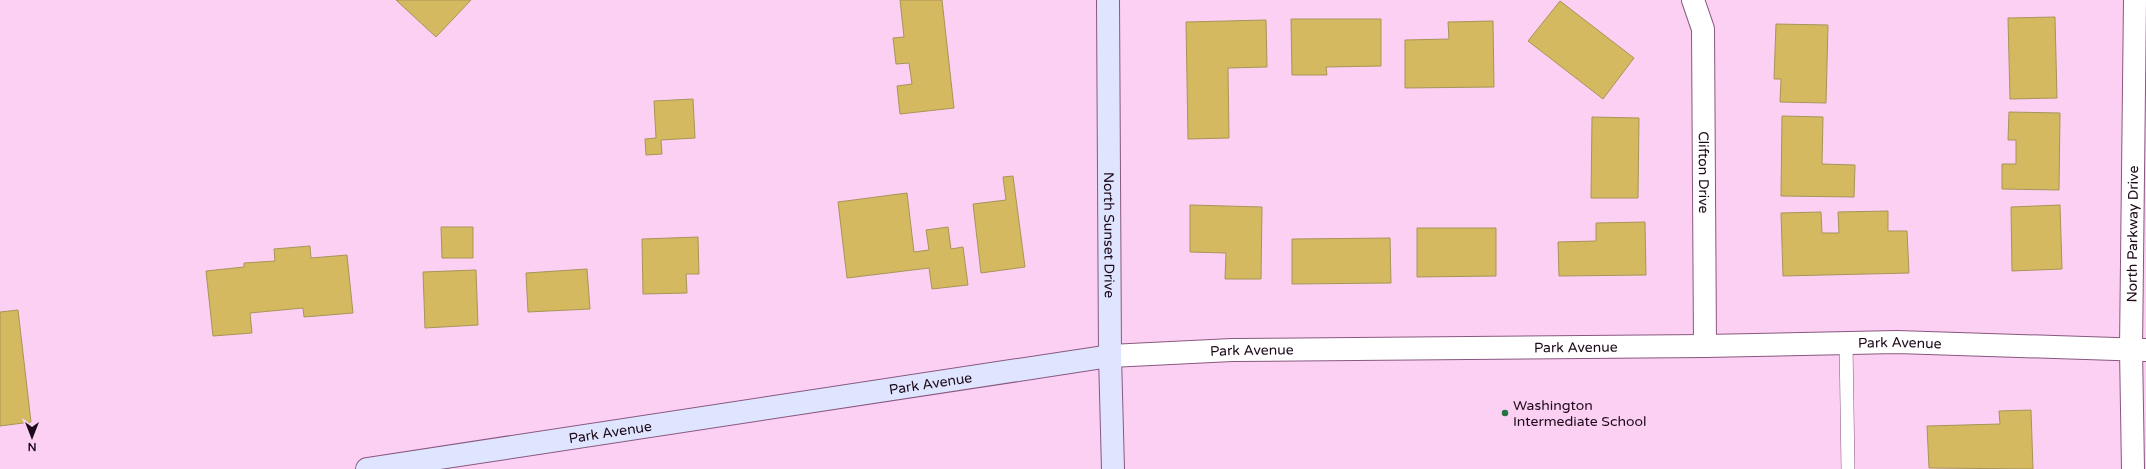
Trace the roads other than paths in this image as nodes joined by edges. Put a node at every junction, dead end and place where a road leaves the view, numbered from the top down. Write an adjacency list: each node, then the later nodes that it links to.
1 (1108, 0): 8 (street, North Sunset Drive)
2 (1693, 0): 6 (street, Clifton Drive)
3 (2135, 0): 4 (street, North Parkway Drive)
4 (2141, 47): 7 (street, North Parkway Drive)
5 (1846, 343): 6 (street, Park Avenue); 7 (street, Park Avenue); 9 (lane)
6 (1705, 346): 8 (street, Park Avenue)
7 (2138, 349): 12 (street, North Parkway Drive)
8 (1110, 356): 10 (street, Park Avenue); 11 (street, North Sunset Drive)
9 (1846, 468)
10 (367, 469)
11 (1113, 469)
12 (2133, 469)

